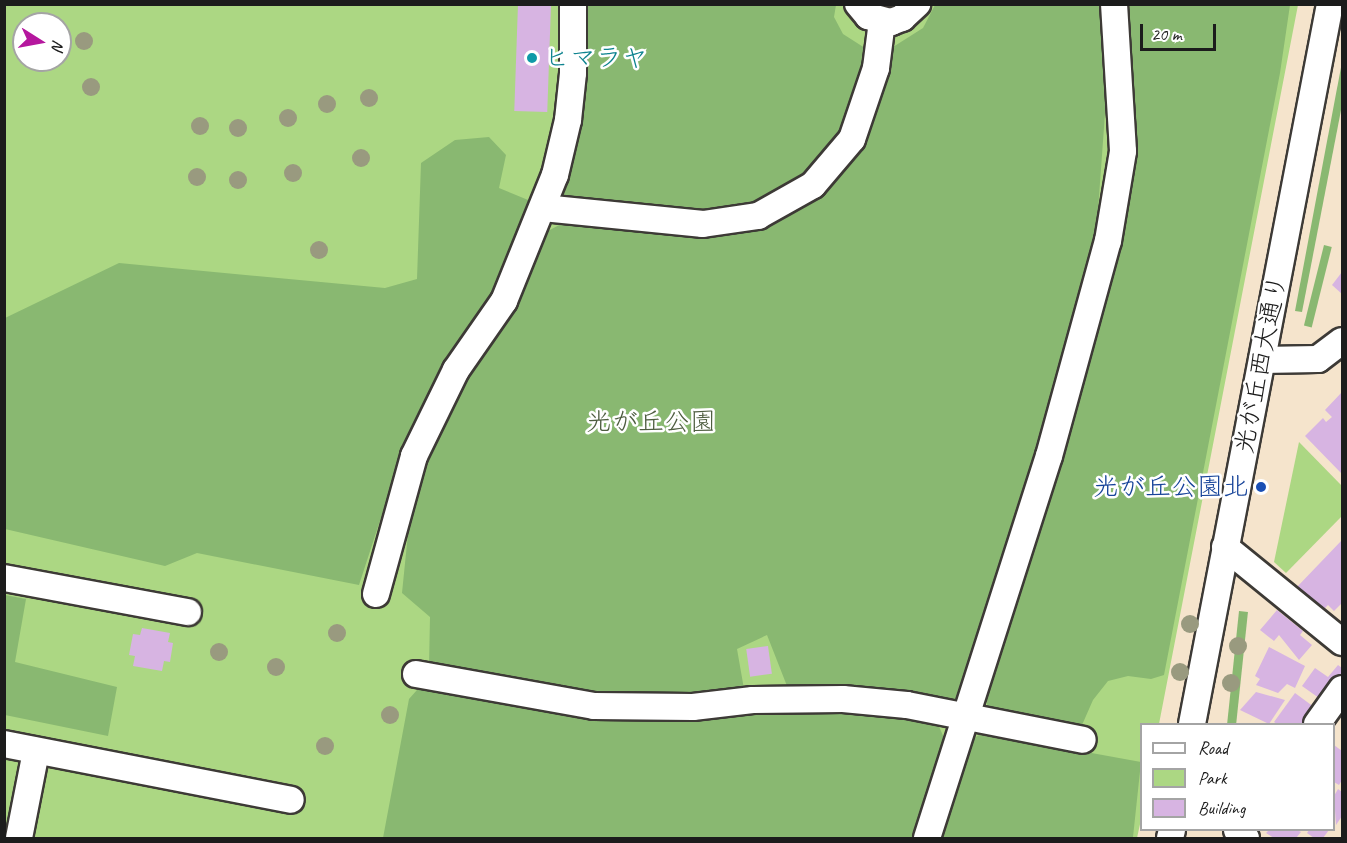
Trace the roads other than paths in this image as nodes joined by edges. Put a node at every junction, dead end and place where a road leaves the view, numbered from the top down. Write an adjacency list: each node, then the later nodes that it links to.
1 (573, 4): 7 (street)
2 (858, 4): 6 (street)
3 (917, 4): 6 (street)
4 (1114, 4): 17 (street)
5 (1330, 4): 9 (street, 光が丘西大通り)
6 (882, 21): 7 (street)
7 (543, 207): 12 (street)
8 (1342, 340): 9 (street)
9 (1262, 360): 10 (street, 光が丘西大通り)
10 (1225, 547): 14 (street); 18 (street, 光が丘西大通り)
11 (4, 578): 13 (street)
12 (376, 594)
13 (188, 612)
14 (1342, 642)
15 (416, 674): 17 (street)
16 (1342, 689): 19 (street)
17 (967, 718): 20 (street); 25 (street)
18 (1192, 723)
19 (1318, 723)
20 (1083, 740)
21 (4, 744): 22 (street)
22 (36, 750): 23 (street); 24 (street)
23 (291, 800)
24 (19, 838)
25 (927, 838)

